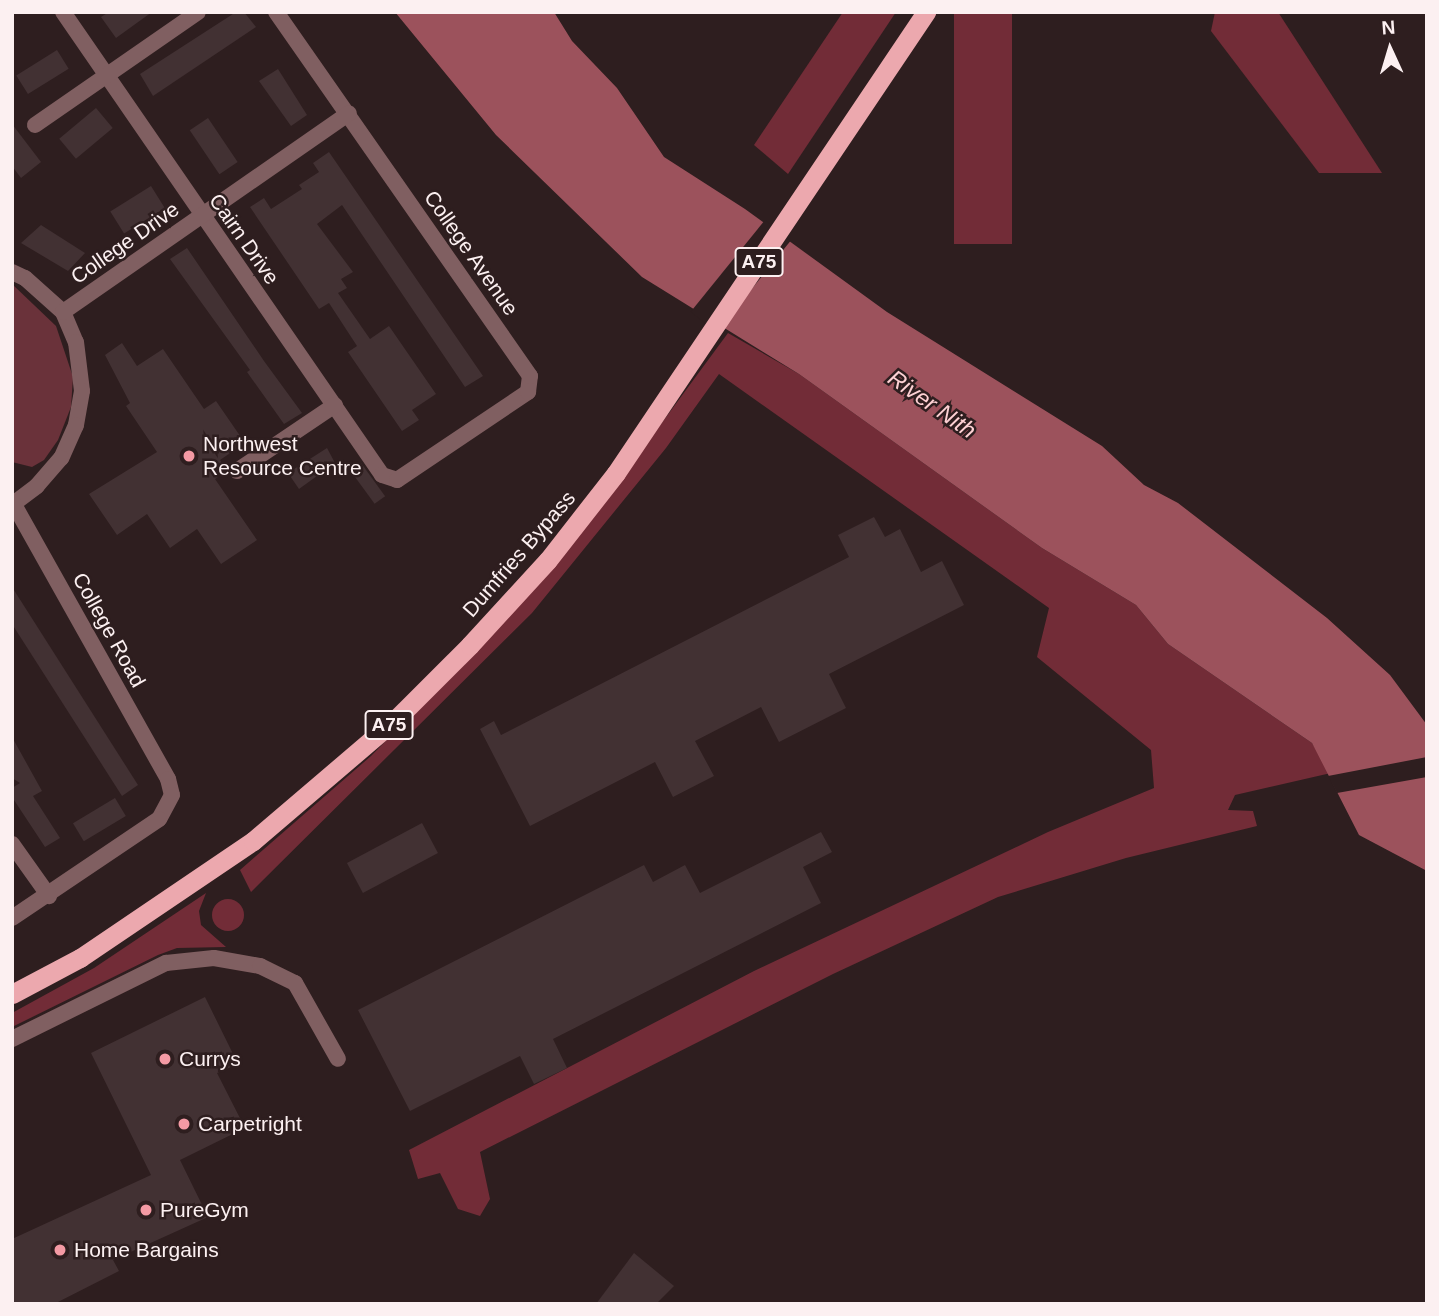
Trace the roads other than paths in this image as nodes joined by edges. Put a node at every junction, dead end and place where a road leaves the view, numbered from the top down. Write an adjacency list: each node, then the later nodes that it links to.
1 (63, 12): 5 (street, Cairn Drive)
2 (198, 12): 5 (street)
3 (276, 12): 6 (street, College Avenue)
4 (926, 12): 18 (highway, Dumfries Bypass / A75)
5 (106, 75): 7 (street); 8 (street, Cairn Drive)
6 (349, 113): 8 (street, College Drive); 13 (street, College Avenue)
7 (34, 125)
8 (202, 216): 10 (street, College Drive); 11 (street, Cairn Drive)
9 (12, 272): 10 (street, College Drive)
10 (63, 312): 14 (street, College Drive)
11 (335, 405): 12 (street); 13 (street, Cairn Drive)
12 (237, 471)
13 (397, 480)
14 (13, 504): 16 (street, College Road)
15 (12, 844): 16 (street)
16 (49, 896): 17 (street)
17 (12, 918)
18 (12, 994)
19 (12, 1039): 20 (street)
20 (338, 1059)

